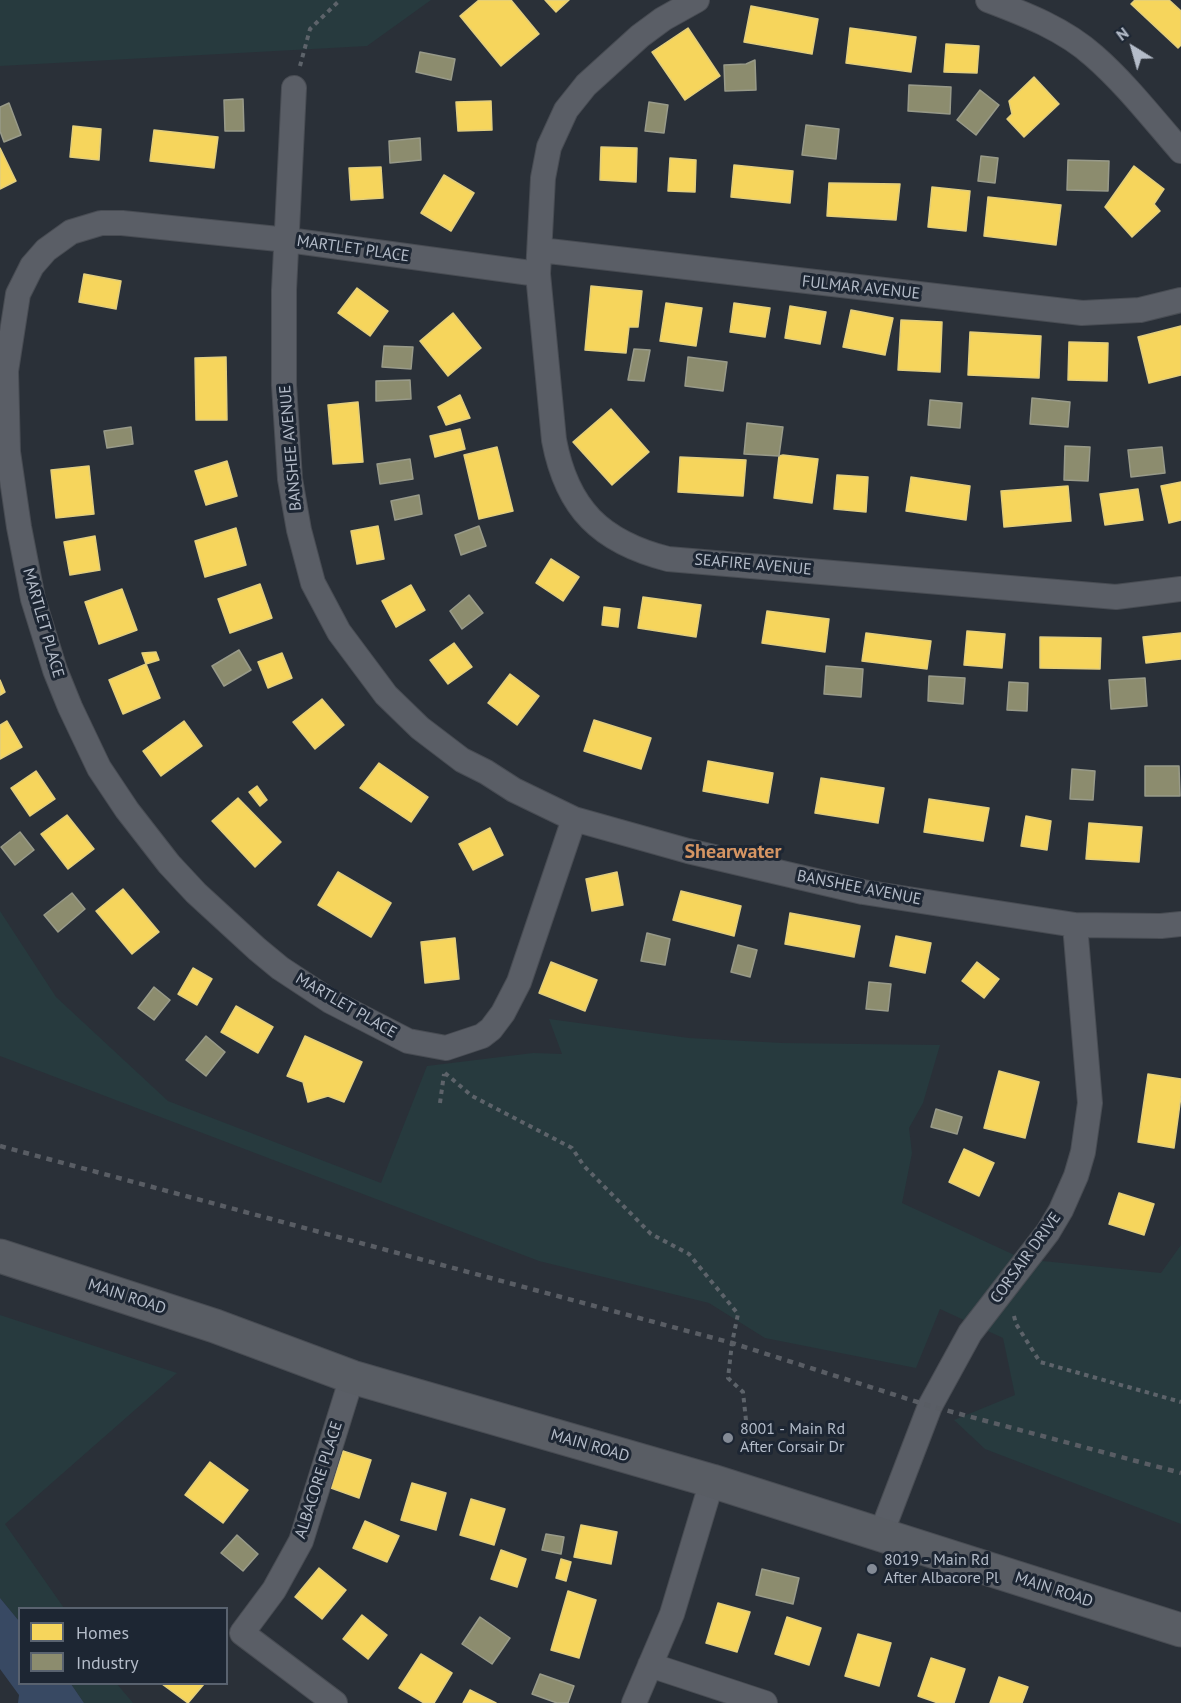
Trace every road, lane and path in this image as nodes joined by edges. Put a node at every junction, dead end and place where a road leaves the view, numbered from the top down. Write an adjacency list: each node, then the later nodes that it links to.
1 (340, 0): 4 (path)
2 (697, 0): 7 (street, SEAFIRE AVENUE)
3 (988, 0): 5 (street)
4 (294, 88): 6 (street, BANSHEE AVENUE)
5 (1181, 151)
6 (288, 240): 8 (street, MARTLET PLACE); 11 (street, BANSHEE AVENUE); 14 (street, MARTLET PLACE)
7 (540, 250): 8 (street, SEAFIRE AVENUE); 9 (street, FULMAR AVENUE)
8 (538, 274): 10 (street, SEAFIRE AVENUE)
9 (1181, 300)
10 (1181, 589)
11 (574, 819): 13 (street, BANSHEE AVENUE); 14 (street, MARTLET PLACE)
12 (1181, 924): 13 (street, BANSHEE AVENUE)
13 (1075, 925): 18 (street, CORSAIR DRIVE)
14 (446, 1048): 15 (path)
15 (444, 1073): 16 (path); 21 (path)
16 (440, 1103)
17 (0, 1256): 19 (main road, MAIN ROAD)
18 (1008, 1283): 20 (path); 23 (street, CORSAIR DRIVE)
19 (352, 1377): 22 (main road, MAIN ROAD); 26 (street, ALBACORE PLACE)
20 (1181, 1402)
21 (736, 1434)
22 (712, 1481): 23 (main road, MAIN ROAD); 25 (street)
23 (881, 1534): 24 (main road, MAIN ROAD)
24 (1181, 1630)
25 (650, 1665): 27 (street); 28 (street)
26 (335, 1703)
27 (634, 1703)
28 (765, 1703)

